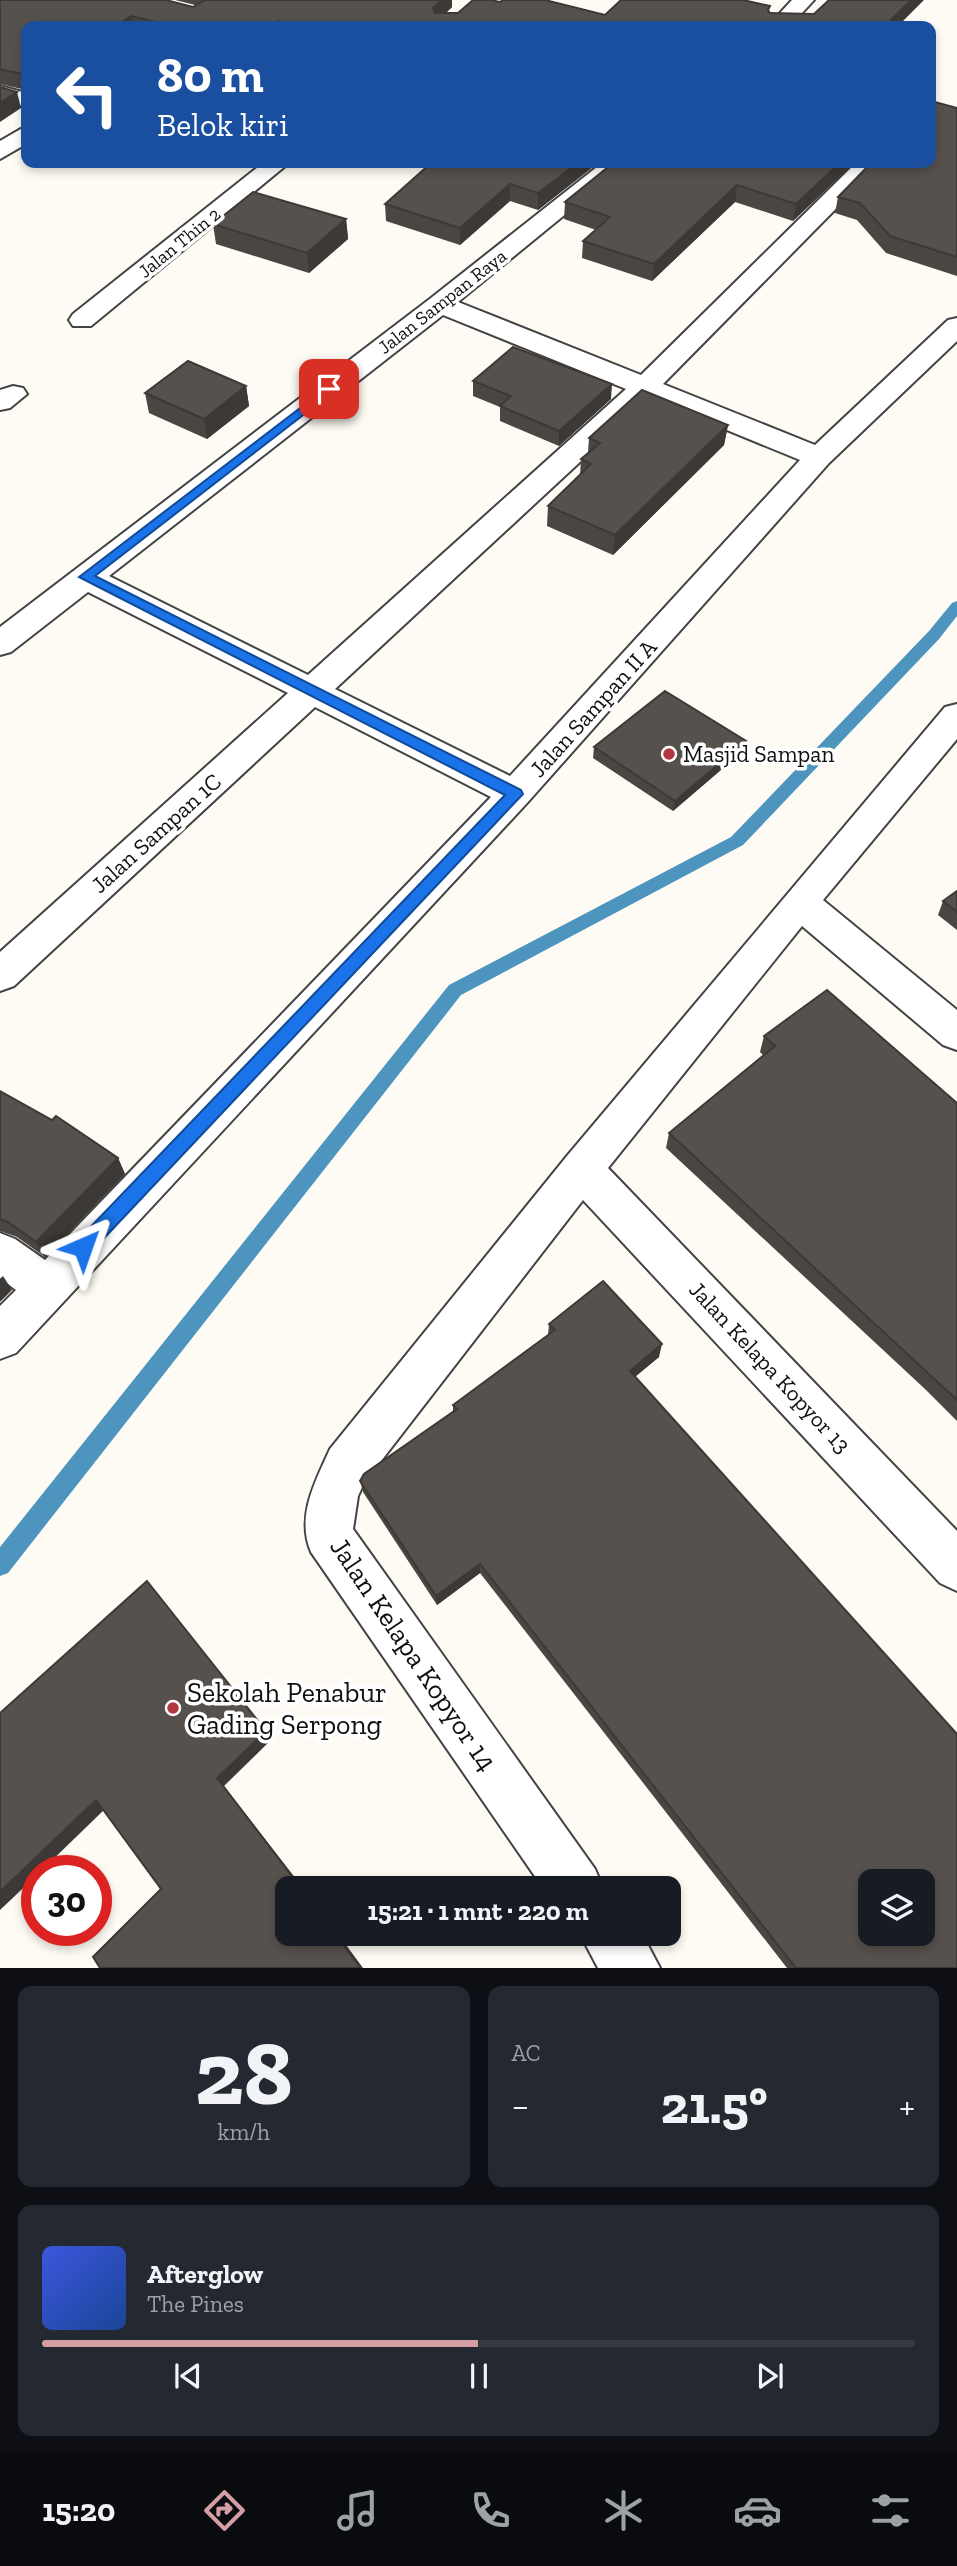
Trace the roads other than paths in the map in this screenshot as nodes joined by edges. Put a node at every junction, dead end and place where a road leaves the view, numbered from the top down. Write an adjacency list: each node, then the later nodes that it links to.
1 (804, 0): 2 (street)
2 (783, 21)
3 (0, 93): 4 (street)
4 (21, 99)
5 (16, 132): 6 (street)
6 (0, 152)
7 (271, 168): 11 (street, Jalan Thin 2)
8 (610, 168): 10 (street, Jalan Sampan Raya)
9 (864, 168): 13 (street)
10 (440, 304): 13 (street); 15 (street, Jalan Sampan Raya)
11 (82, 320)
12 (957, 326): 14 (street, Jalan Sampan II A)
13 (643, 388): 14 (street); 17 (street)
14 (819, 457): 19 (street, Jalan Sampan II A)
15 (85, 577): 16 (street, Jalan Sampan Raya); 17 (street)
16 (0, 644)
17 (311, 690): 19 (street); 21 (street, Jalan Sampan 1C)
18 (957, 716): 20 (street)
19 (515, 794): 25 (street, Jalan Sampan II A)
20 (800, 902): 22 (street); 23 (street)
21 (0, 975)
22 (957, 1033)
23 (582, 1169): 27 (street, Jalan Kelapa Kopyor 13); 28 (street, Jalan Kelapa Kopyor 14)
24 (0, 1253): 25 (street)
25 (46, 1286): 26 (street, Jalan Sampan II A)
26 (0, 1338)
27 (957, 1566)
28 (568, 1876)
29 (616, 1946): 30 (street)
30 (632, 1968)

